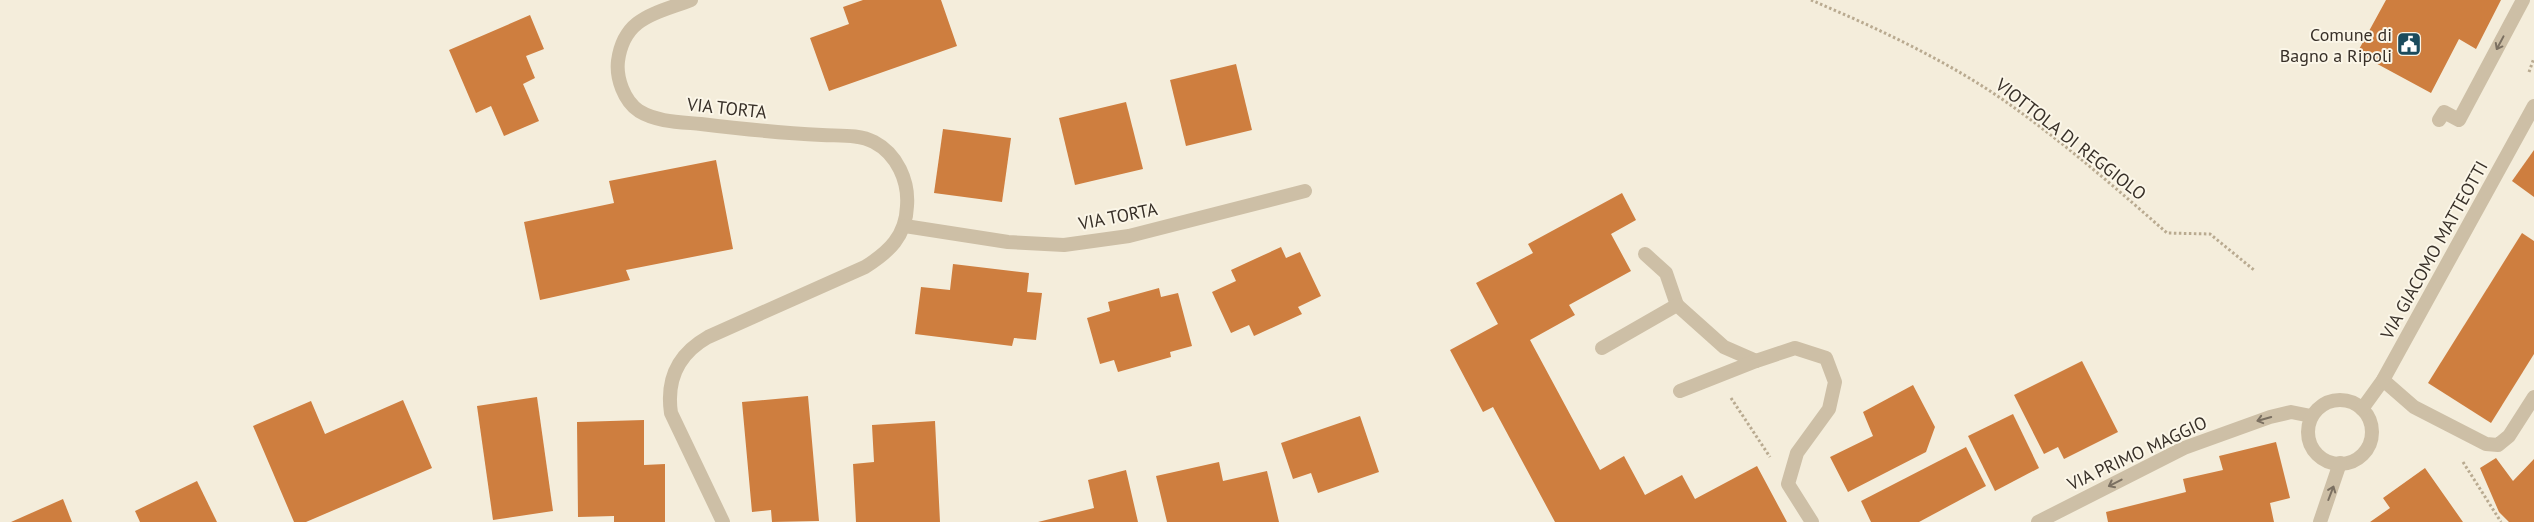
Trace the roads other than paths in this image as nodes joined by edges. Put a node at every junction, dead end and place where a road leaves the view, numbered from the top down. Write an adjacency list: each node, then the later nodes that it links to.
1 (691, 0): 6 (street, VIA TORTA)
2 (2523, 0): 4 (street, one-way to 4)
3 (2534, 106): 11 (street, VIA GIACOMO MATTEOTTI)
4 (2439, 120)
5 (1305, 191): 6 (street, VIA TORTA)
6 (905, 226): 17 (street, VIA TORTA)
7 (1646, 254): 8 (street)
8 (1678, 305): 9 (street); 10 (street)
9 (1602, 348)
10 (1756, 361): 12 (street); 18 (street)
11 (2383, 380): 13 (street); 14 (street, VIA GIACOMO MATTEOTTI)
12 (1680, 391)
13 (2534, 397)
14 (2362, 409): 15 (street); 16 (street)
15 (2311, 416): 16 (street); 19 (street, VIA PRIMO MAGGIO, one-way to 19)
16 (2340, 463): 20 (street, one-way to 16)
17 (723, 522)
18 (1812, 522)
19 (2038, 522)
20 (2320, 522)

